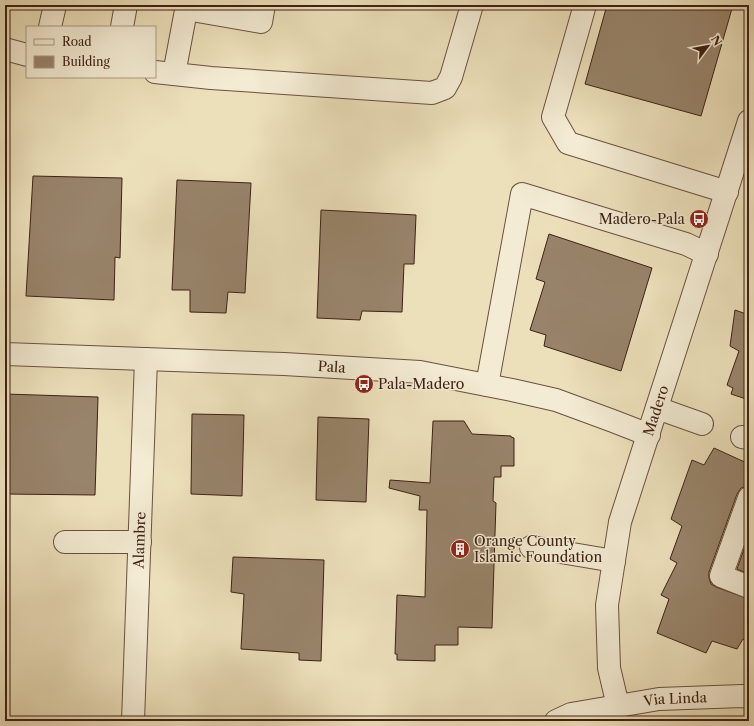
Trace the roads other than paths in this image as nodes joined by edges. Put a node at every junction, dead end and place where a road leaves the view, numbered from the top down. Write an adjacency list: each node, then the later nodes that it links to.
1 (54, 5): 7 (street)
2 (126, 5): 8 (street)
3 (264, 5): 6 (street)
4 (472, 5): 11 (street)
5 (585, 5): 13 (street)
6 (187, 7): 11 (street)
7 (50, 26)
8 (122, 26)
9 (5, 49): 10 (street)
10 (26, 55)
11 (164, 73)
12 (749, 121): 13 (street, Madero)
13 (726, 192): 14 (street, Madero)
14 (707, 254): 17 (street); 18 (street, Madero)
15 (5, 354): 16 (street, Pala)
16 (146, 359): 17 (street, Pala); 23 (street, Alambre)
17 (487, 385): 20 (street, Pala)
18 (657, 408): 19 (street); 20 (street, Madero)
19 (702, 424)
20 (649, 435): 25 (street, Madero)
21 (749, 498): 26 (street)
22 (65, 542): 23 (street)
23 (140, 542): 29 (street, Alambre)
24 (531, 547): 25 (street)
25 (614, 561): 28 (street, Madero)
26 (749, 587)
27 (749, 697): 28 (street, Via Linda)
28 (618, 706): 30 (street, Via Linda)
29 (133, 721)
30 (556, 721)

